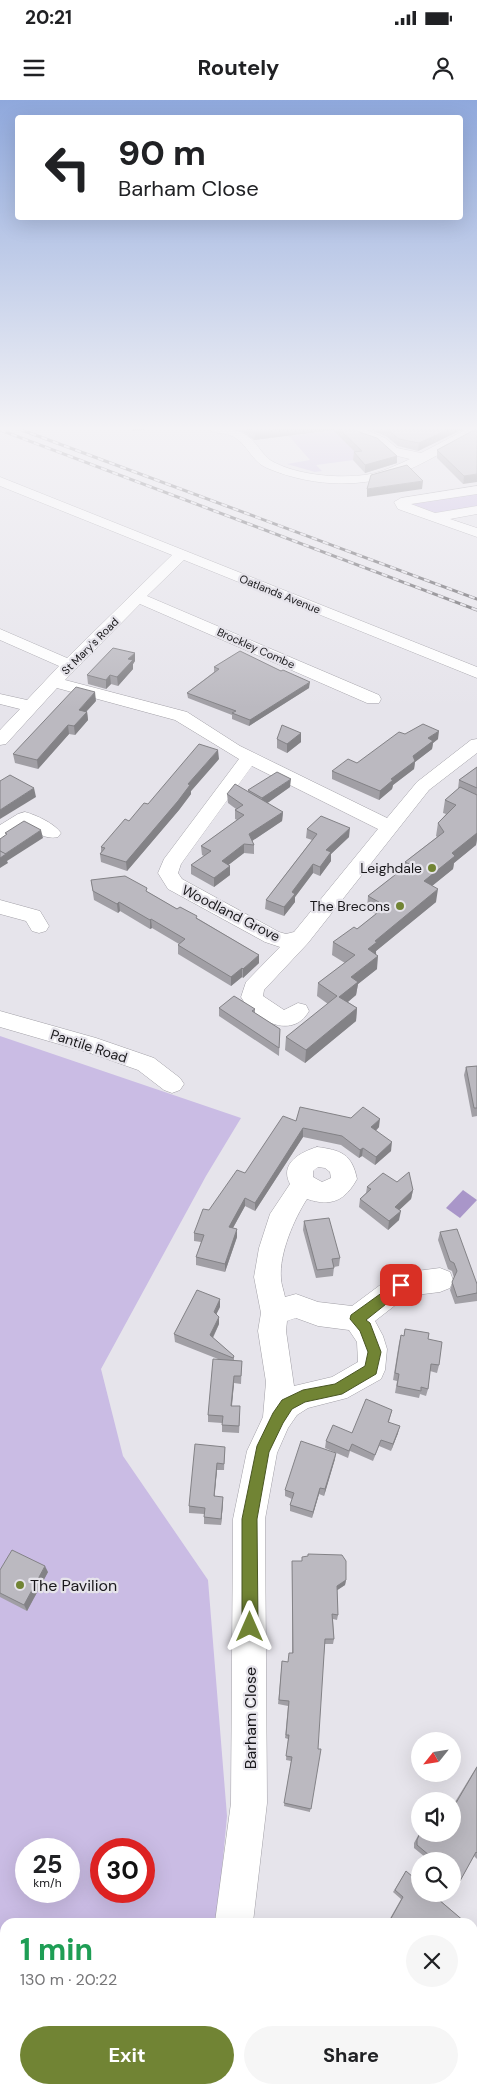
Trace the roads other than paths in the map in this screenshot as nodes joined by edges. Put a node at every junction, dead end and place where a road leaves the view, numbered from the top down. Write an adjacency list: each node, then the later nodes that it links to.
1 (102, 522): 4 (street, Oatlands Avenue)
2 (447, 522): 3 (street)
3 (477, 533)
4 (182, 554): 5 (street, St Mary's Road); 8 (street, Oatlands Avenue)
5 (138, 598): 7 (street, St Mary's Road); 11 (street, Brockley Combe)
6 (0, 634): 7 (street)
7 (69, 666): 9 (street, St Mary's Road)
8 (477, 673)
9 (54, 682): 12 (street, St Mary's Road); 15 (street)
10 (0, 699): 12 (street)
11 (373, 699)
12 (31, 706): 13 (street, St Mary's Road)
13 (0, 740)
14 (477, 744): 16 (street, Woodland Grove)
15 (249, 758): 16 (street); 21 (street, Woodland Grove)
16 (389, 827): 21 (street, Woodland Grove)
17 (0, 834): 18 (street)
18 (51, 834)
19 (0, 907): 20 (street)
20 (40, 926)
21 (301, 938): 22 (street)
22 (298, 1011)
23 (0, 1018): 24 (street, Pantile Road)
24 (172, 1084)
25 (303, 1185): 27 (street)
26 (440, 1280): 28 (street)
27 (275, 1313): 28 (street); 29 (street)
28 (356, 1319): 29 (street, Barham Close)
29 (278, 1418): 30 (street, Barham Close)
30 (234, 1918)

